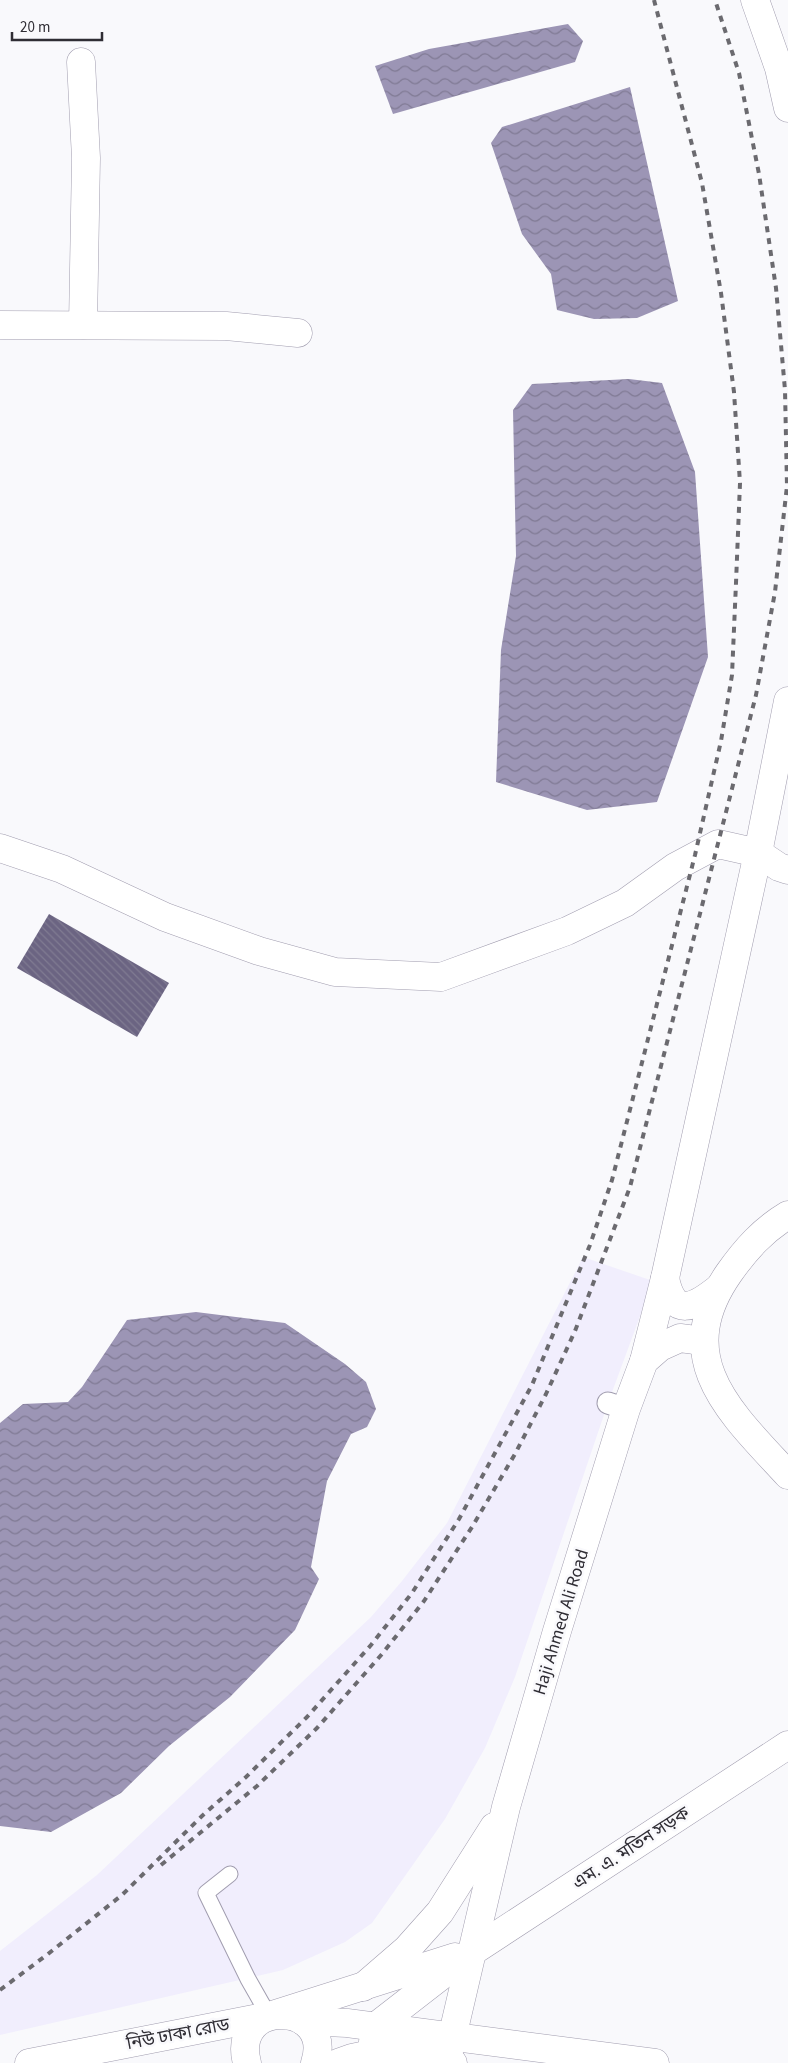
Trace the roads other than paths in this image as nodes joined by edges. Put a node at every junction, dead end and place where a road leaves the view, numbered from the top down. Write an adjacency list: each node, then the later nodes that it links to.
1 (755, 0): 3 (street)
2 (81, 62): 5 (street)
3 (788, 108)
4 (0, 324): 5 (street)
5 (83, 325): 6 (street)
6 (298, 333)
7 (788, 701): 9 (street, Haji Ahmed Ali Road)
8 (0, 848): 9 (street)
9 (758, 853): 10 (street); 12 (street, Haji Ahmed Ali Road)
10 (788, 870)
11 (788, 1215): 13 (street)
12 (666, 1278): 13 (street); 15 (street, Haji Ahmed Ali Road)
13 (719, 1288): 14 (street)
14 (703, 1341): 15 (street); 16 (street)
15 (644, 1361): 18 (street, Haji Ahmed Ali Road)
16 (788, 1475)
17 (788, 1745): 20 (street, এম. এ. মতিন সড়ক)
18 (506, 1807): 20 (street, Haji Ahmed Ali Road); 21 (street)
19 (230, 1874): 22 (lane)
20 (473, 1951): 21 (street); 24 (street); 26 (street, Haji Ahmed Ali Road)
21 (363, 1987): 22 (street)
22 (269, 2016): 23 (street); 27 (street, নিউ ঢাকা রোড); 29 (street)
23 (303, 2021): 24 (street); 30 (street)
24 (375, 2027): 25 (street); 26 (street)
25 (371, 2054): 26 (street); 31 (street)
26 (450, 2056): 32 (street)
27 (29, 2063)
28 (240, 2063): 29 (street)
29 (247, 2063)
30 (315, 2063)
31 (338, 2063)
32 (655, 2063)

